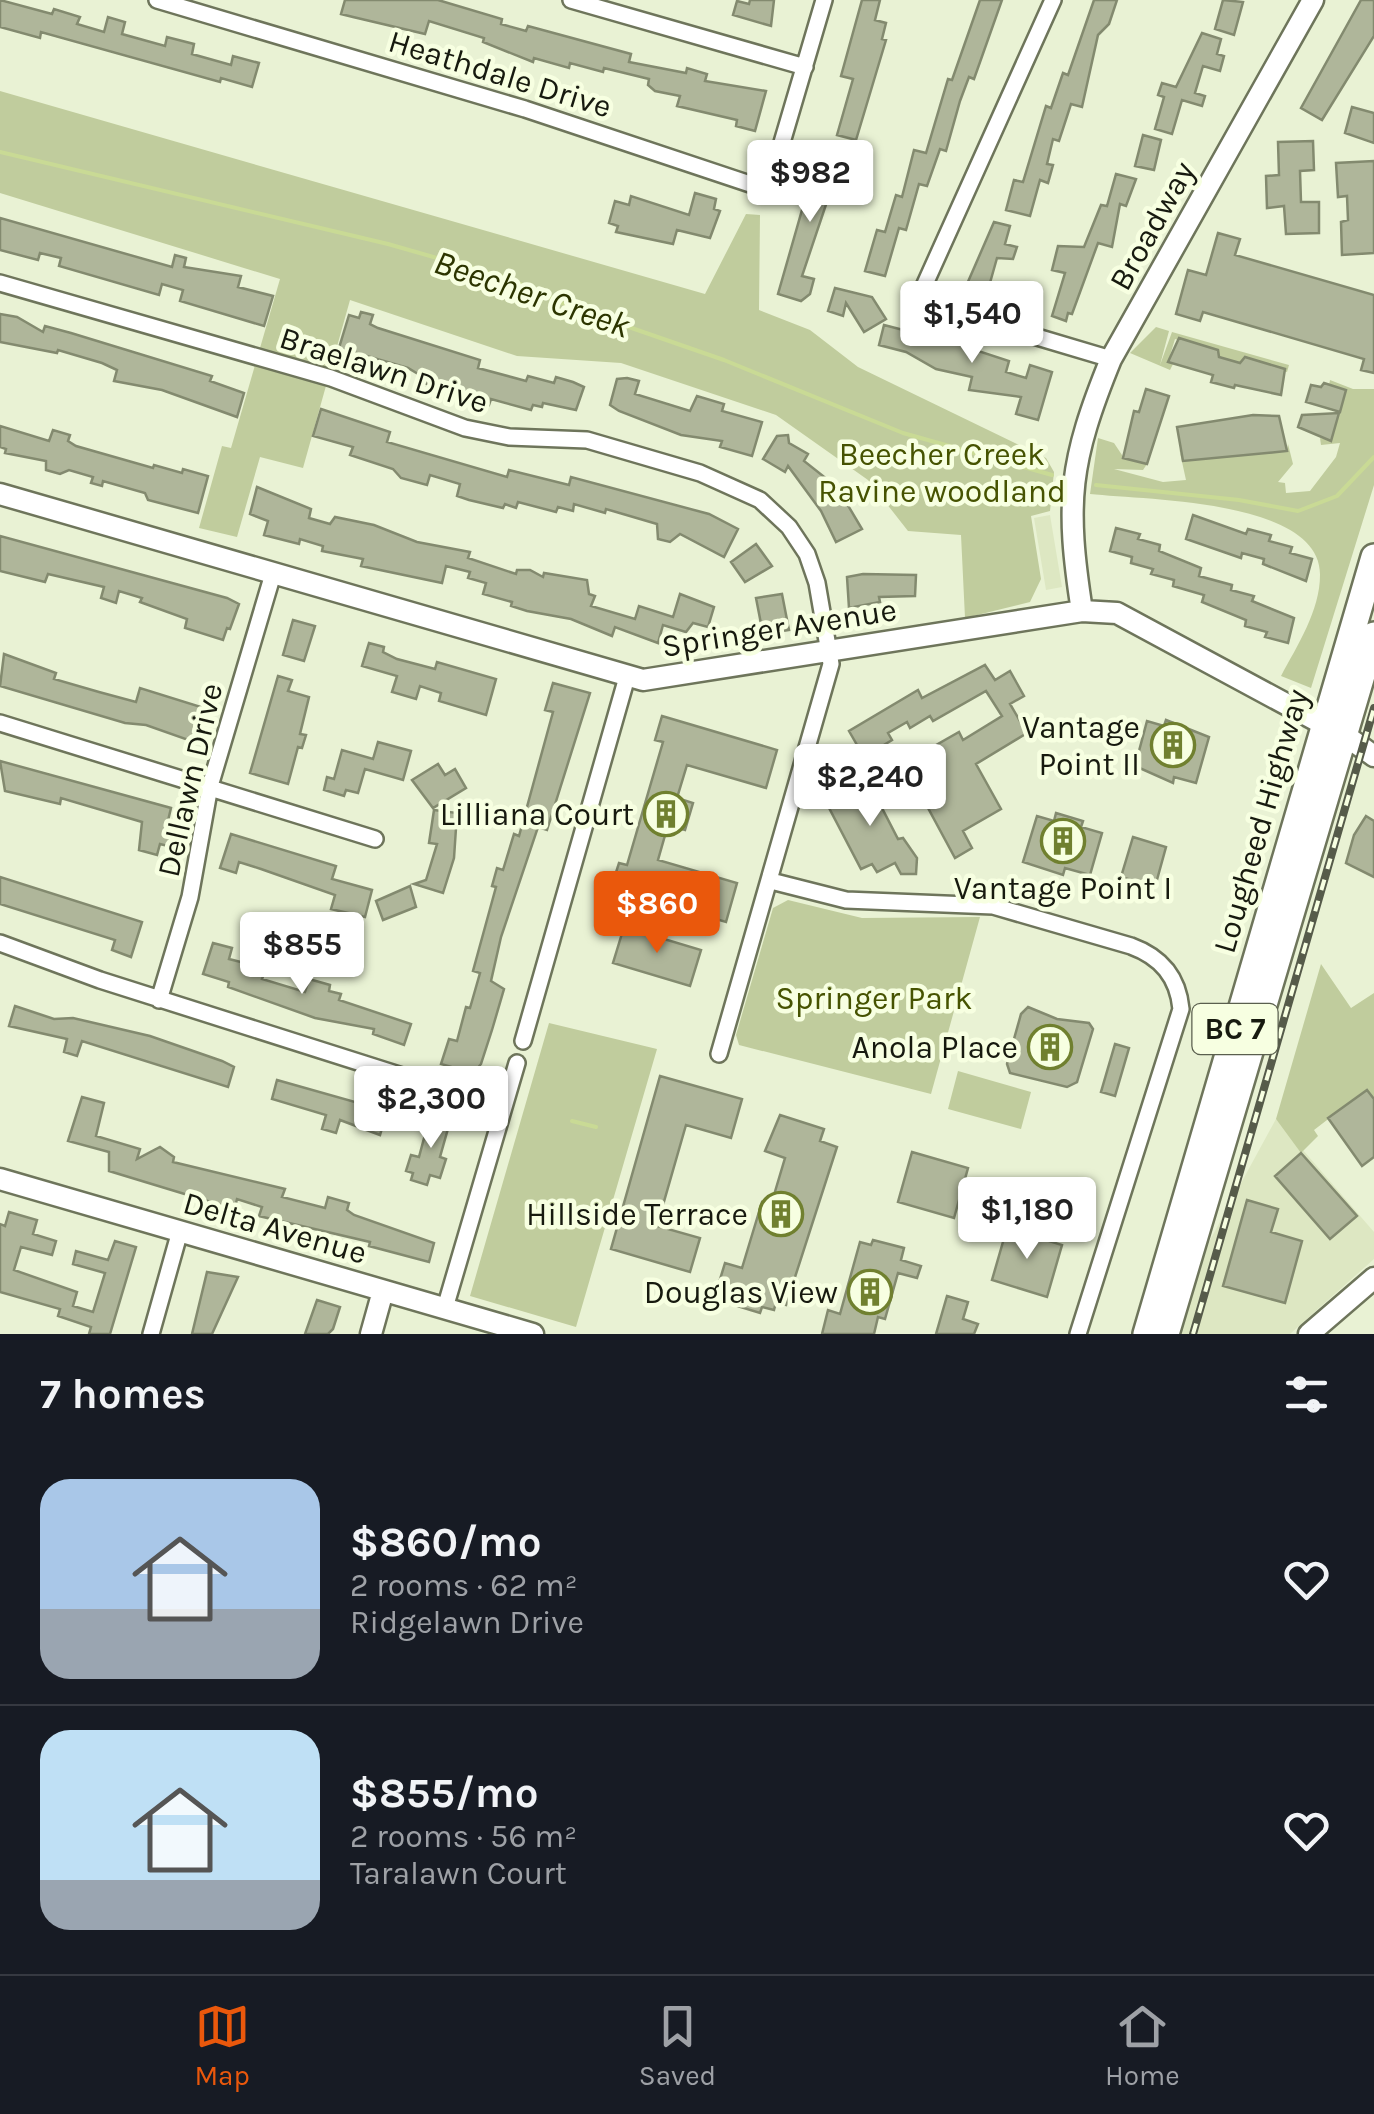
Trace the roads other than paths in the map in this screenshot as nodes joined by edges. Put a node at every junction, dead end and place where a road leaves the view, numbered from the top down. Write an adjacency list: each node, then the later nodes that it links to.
1 (157, 0): 6 (street, Heathdale Drive)
2 (572, 0): 6 (street)
3 (824, 0): 6 (street)
4 (1053, 0): 8 (street)
5 (1314, 0): 8 (street, Broadway)
6 (805, 67)
7 (0, 283): 14 (street, Braelawn Drive)
8 (1111, 359): 12 (street, Broadway)
9 (0, 494): 11 (street, Springer Avenue)
10 (1374, 557): 17 (main road, Lougheed Highway / BC 7)
11 (273, 574): 15 (street, Springer Avenue); 19 (street, Dellawn Drive)
12 (1082, 611): 14 (street, Springer Avenue); 17 (street, Springer Avenue)
13 (1374, 636): 17 (main road, Lougheed Highway / BC 7)
14 (830, 650): 15 (street, Springer Avenue); 21 (street)
15 (627, 677): 24 (street)
16 (0, 723): 19 (street)
17 (1335, 730): 18 (street, Springer Avenue); 37 (main road, Lougheed Highway / BC 7); 38 (main road, Lougheed Highway / BC 7)
18 (1374, 756)
19 (210, 786): 20 (street); 23 (street, Dellawn Drive)
20 (376, 839)
21 (770, 881): 25 (street); 36 (street)
22 (0, 943): 23 (street)
23 (160, 1000): 27 (street)
24 (523, 1041)
25 (720, 1054)
26 (516, 1064): 27 (street)
27 (503, 1108): 32 (street)
28 (0, 1179): 29 (street, Delta Avenue)
29 (180, 1232): 31 (street, Delta Avenue); 33 (street)
30 (1374, 1278): 39 (street)
31 (383, 1292): 32 (street, Delta Avenue); 34 (street)
32 (444, 1308): 35 (street, Delta Avenue)
33 (150, 1334)
34 (370, 1334)
35 (533, 1334)
36 (1078, 1334)
37 (1146, 1334)
38 (1166, 1334)
39 (1309, 1334)

